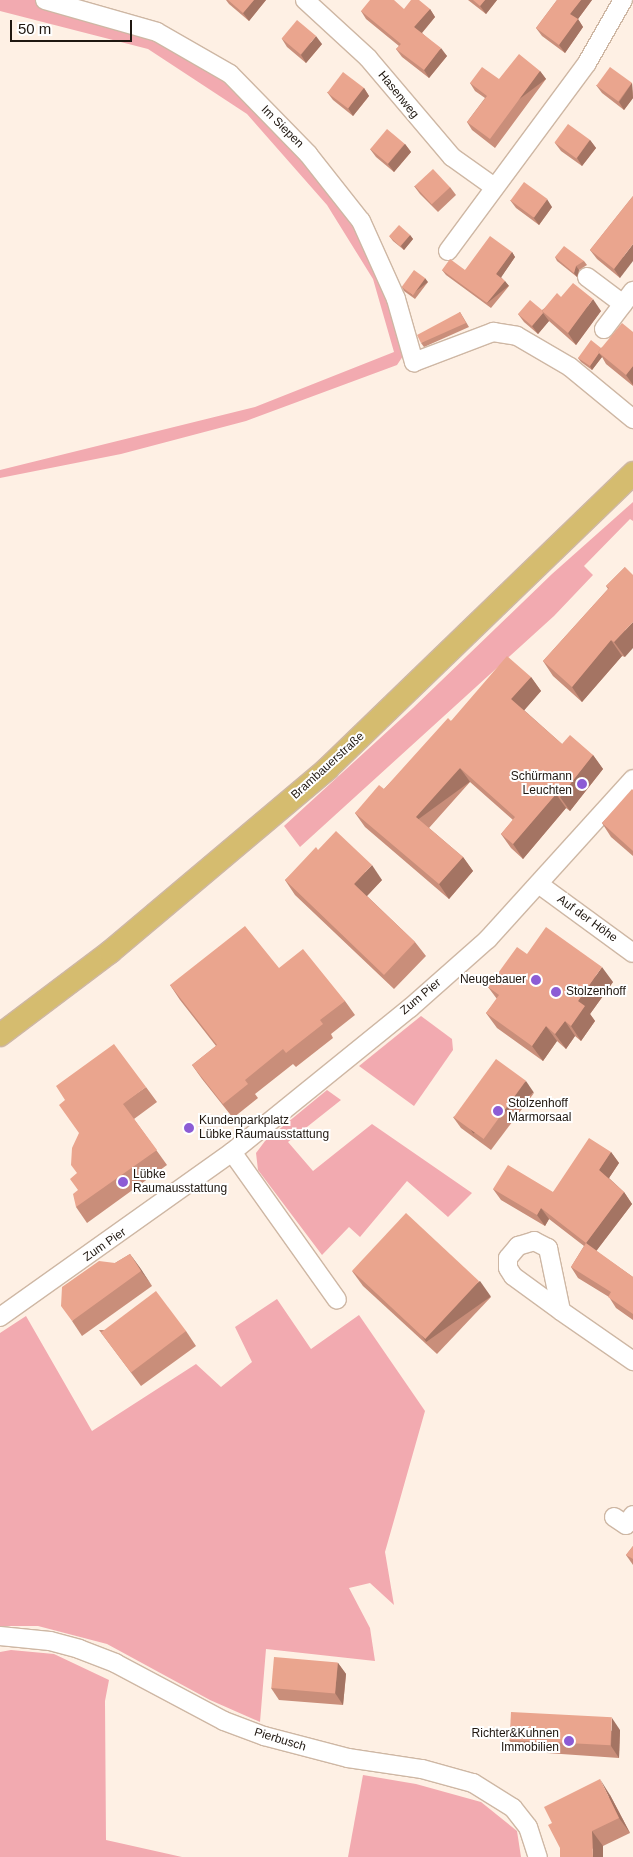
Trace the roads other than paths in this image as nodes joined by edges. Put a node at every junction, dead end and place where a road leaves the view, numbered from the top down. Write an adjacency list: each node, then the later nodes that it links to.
1 (45, 0): 9 (street, Im Siepen)
2 (305, 0): 4 (street, Hasenweg)
3 (623, 0): 4 (street)
4 (494, 187): 5 (street)
5 (448, 251)
6 (587, 277): 7 (street)
7 (628, 298): 8 (street)
8 (604, 329)
9 (633, 420)
10 (633, 473): 14 (main road, Brambauerstraße)
11 (633, 779): 12 (street, Zum Pier)
12 (540, 885): 13 (street, Auf der Höhe); 15 (street, Zum Pier)
13 (633, 953)
14 (0, 1035)
15 (232, 1152): 16 (street); 18 (street, Zum Pier)
16 (337, 1300)
17 (560, 1311): 19 (street)
18 (0, 1316)
19 (633, 1361)
20 (614, 1516): 21 (street)
21 (633, 1516)
22 (0, 1636): 23 (street, Pierbusch)
23 (538, 1857)

